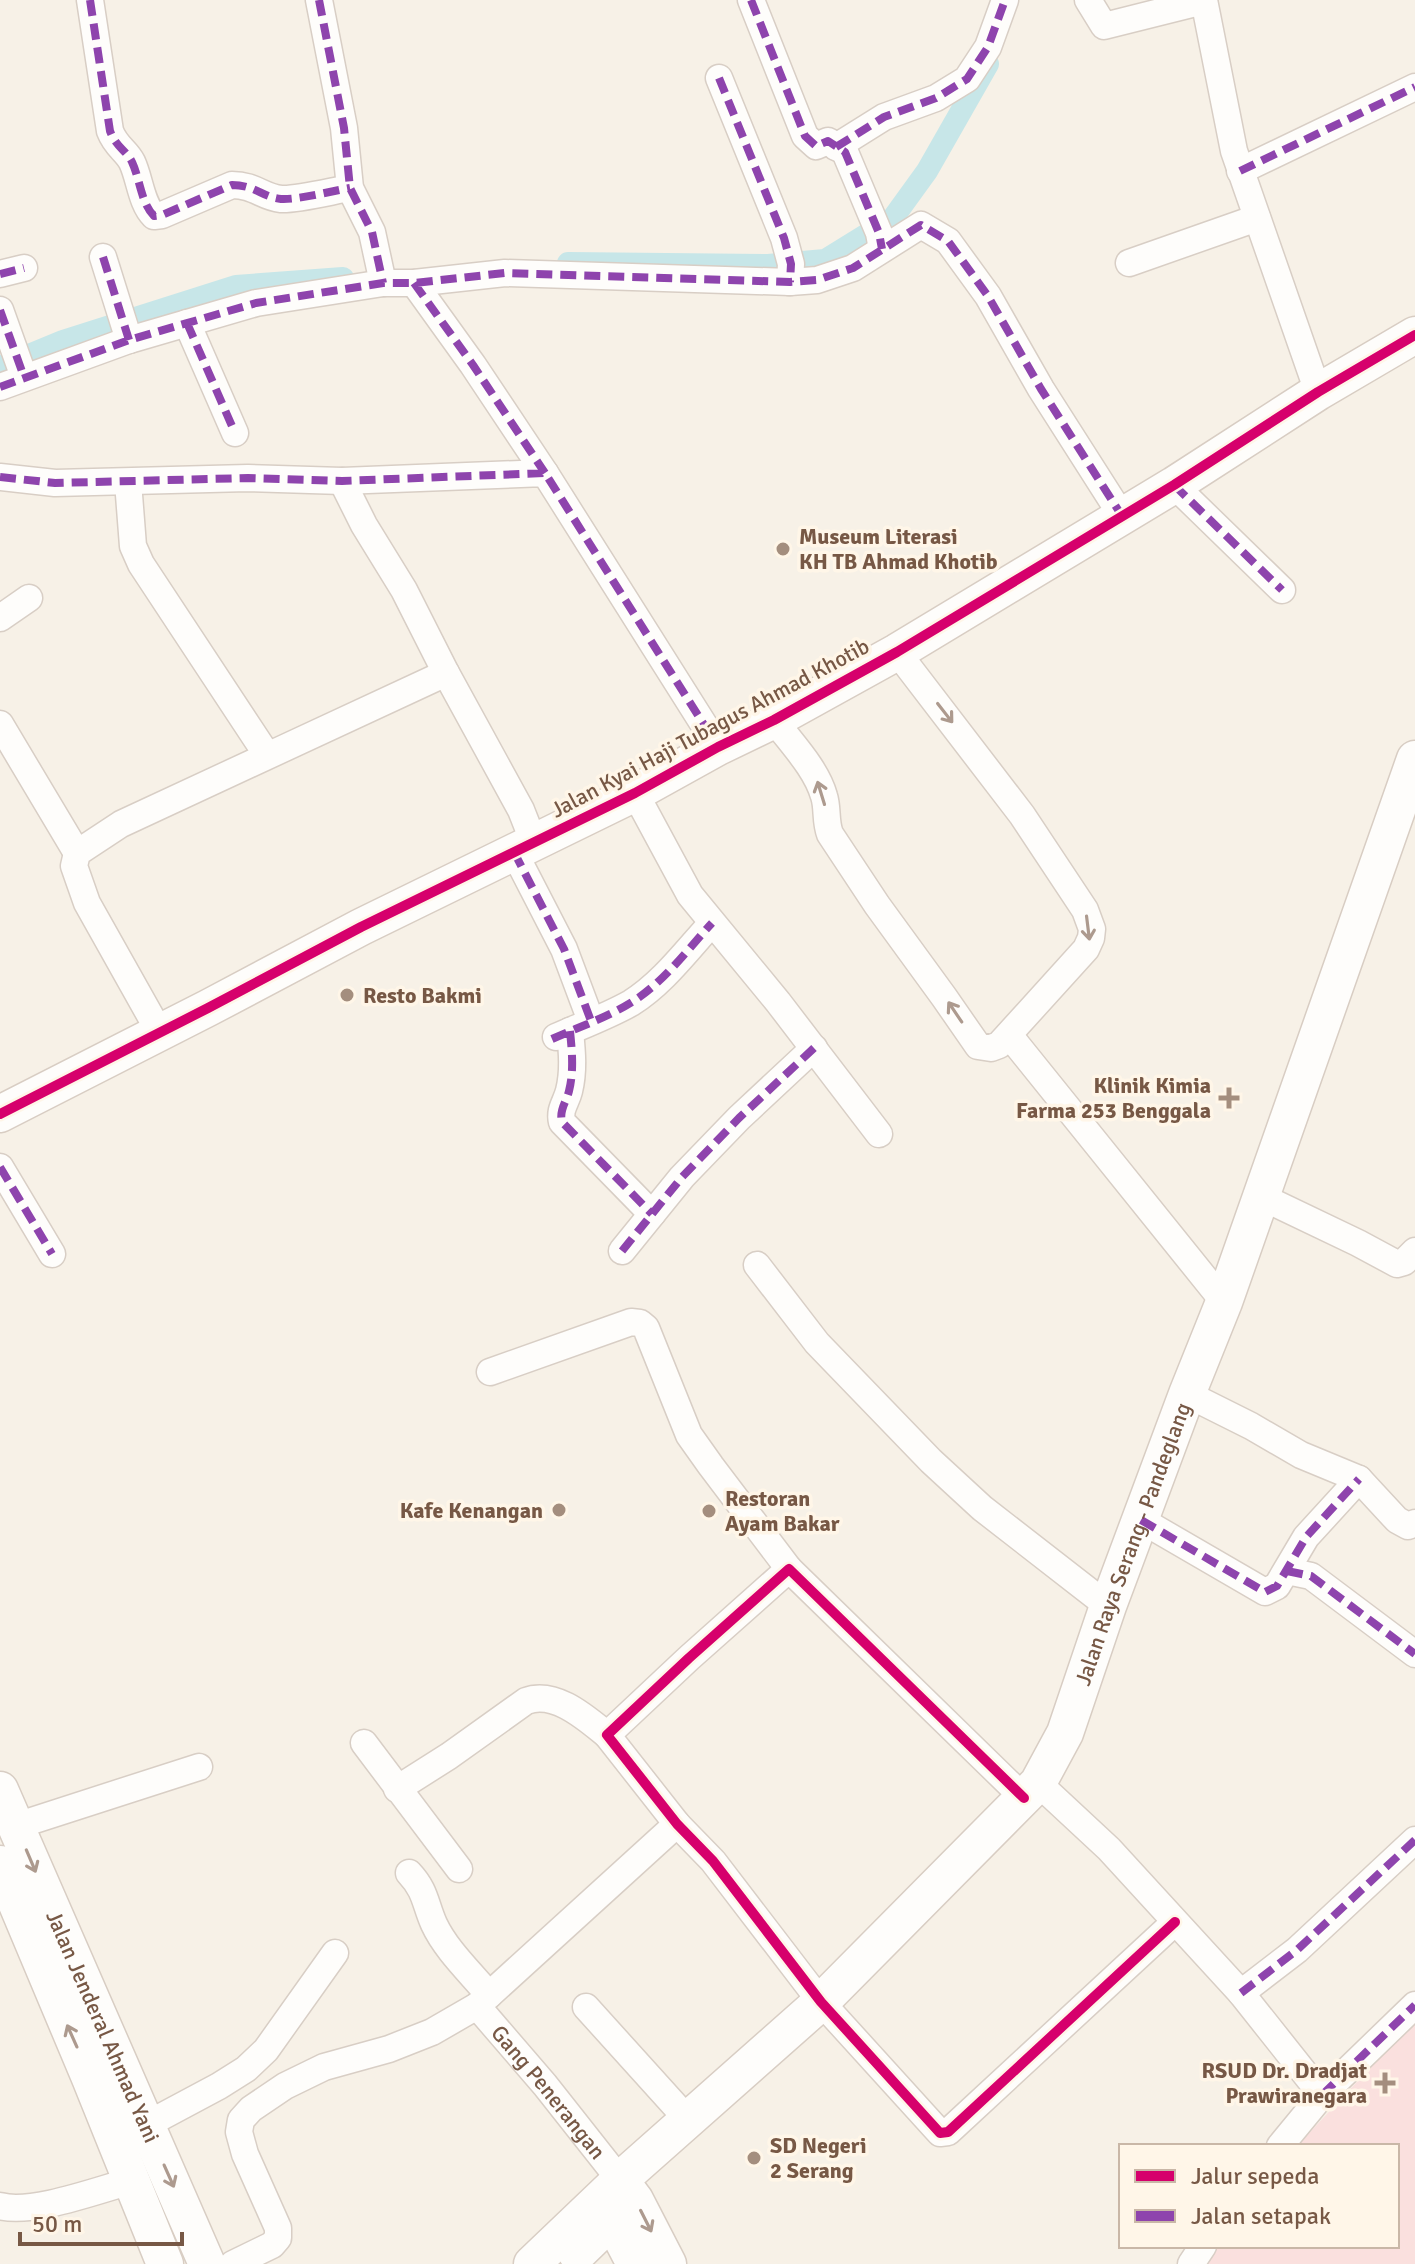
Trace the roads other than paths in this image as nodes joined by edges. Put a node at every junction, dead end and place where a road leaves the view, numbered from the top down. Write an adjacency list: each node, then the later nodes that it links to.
1 (90, 0): 11 (street)
2 (319, 0): 11 (street)
3 (751, 0): 9 (street)
4 (1005, 0): 9 (street)
5 (1088, 0): 6 (street)
6 (1204, 0): 10 (street)
7 (719, 78): 16 (street)
8 (1415, 87): 10 (street)
9 (836, 147): 13 (street)
10 (1240, 171): 12 (street)
11 (350, 188): 17 (street)
12 (1257, 218): 15 (street); 24 (street)
13 (880, 241): 16 (street); 31 (street)
14 (103, 257): 21 (street)
15 (1129, 263)
16 (790, 273): 18 (street)
17 (382, 280): 18 (street); 20 (street)
18 (414, 283): 26 (street)
19 (0, 310): 23 (street)
20 (187, 323): 21 (street); 25 (street)
21 (126, 329): 23 (street)
22 (1415, 335): 24 (main road, Jalan Kyai Haji Tubagus Ahmad Khotib)
23 (15, 371)
24 (1318, 392): 30 (main road, Jalan Kyai Haji Tubagus Ahmad Khotib)
25 (235, 433)
26 (545, 473): 28 (street); 39 (street)
27 (0, 477): 29 (street)
28 (342, 481): 29 (street); 36 (street)
29 (128, 482): 40 (street)
30 (1174, 485): 31 (main road, Jalan Kyai Haji Tubagus Ahmad Khotib); 32 (street)
31 (1122, 516): 35 (main road, Jalan Kyai Haji Tubagus Ahmad Khotib)
32 (1282, 590)
33 (29, 598): 34 (street)
34 (0, 618)
35 (897, 652): 37 (main road, Jalan Kyai Haji Tubagus Ahmad Khotib); 48 (street, one-way to 48)
36 (446, 673): 40 (street); 43 (street)
37 (774, 720): 39 (main road, Jalan Kyai Haji Tubagus Ahmad Khotib); 48 (street, one-way to 37)
38 (0, 724): 44 (street)
39 (718, 747): 42 (main road, Jalan Kyai Haji Tubagus Ahmad Khotib)
40 (267, 755): 44 (street)
41 (1415, 759): 53 (main road, Jalan Raya Serang - Pandeglang)
42 (635, 793): 43 (main road, Jalan Kyai Haji Tubagus Ahmad Khotib); 45 (street)
43 (524, 848): 46 (street); 47 (main road, Jalan Kyai Haji Tubagus Ahmad Khotib)
44 (77, 853): 47 (street)
45 (712, 923): 46 (street); 49 (street)
46 (571, 1031): 54 (street)
47 (160, 1033): 50 (main road, Jalan Kyai Haji Tubagus Ahmad Khotib)
48 (1009, 1035): 59 (street)
49 (814, 1048): 51 (street); 54 (street)
50 (0, 1114)
51 (879, 1134)
52 (0, 1167): 57 (street)
53 (1260, 1196): 56 (street); 59 (main road, Jalan Raya Serang - Pandeglang)
54 (652, 1214): 55 (street)
55 (622, 1251)
56 (1415, 1251)
57 (52, 1254)
58 (757, 1265): 67 (street)
59 (1224, 1302): 61 (main road, Jalan Raya Serang - Pandeglang)
60 (490, 1372): 65 (street)
61 (1187, 1394): 62 (street); 63 (main road, Jalan Raya Serang - Pandeglang)
62 (1359, 1479): 64 (street); 66 (street)
63 (1141, 1520): 66 (street); 67 (main road, Jalan Raya Serang - Pandeglang)
64 (1415, 1523)
65 (789, 1569): 69 (street); 74 (street)
66 (1287, 1571): 68 (street)
67 (1108, 1606): 74 (main road, Jalan Raya Serang - Pandeglang)
68 (1415, 1654)
69 (607, 1735): 72 (street); 75 (street)
70 (364, 1743): 72 (street)
71 (199, 1767): 76 (street)
72 (397, 1789): 79 (street)
73 (0, 1790): 76 (main road, Jalan Jenderal Ahmad Yani)
74 (1031, 1790): 81 (street); 85 (main road, Jalan Raya Serang - Pandeglang)
75 (677, 1824): 84 (street); 85 (street)
76 (16, 1826): 88 (main road, Jalan Jenderal Ahmad Yani, one-way to 88)
77 (1415, 1840): 83 (street)
78 (0, 1864): 88 (main road, Jalan Jenderal Ahmad Yani, one-way to 78)
79 (459, 1869)
80 (409, 1873): 84 (street, Gang Penerangan)
81 (1175, 1922): 83 (street); 85 (street)
82 (335, 1953): 91 (street)
83 (1241, 1993): 89 (street)
84 (483, 2000): 93 (street, Gang Penerangan); 98 (street)
85 (821, 2002): 90 (main road, Jalan Raya Serang - Pandeglang)
86 (1415, 2005): 89 (street)
87 (586, 2007): 90 (street)
88 (106, 2072): 91 (main road, Jalan Jenderal Ahmad Yani); 94 (main road, Jalan Jenderal Ahmad Yani)
89 (1322, 2095): 92 (street)
90 (689, 2121): 93 (main road, Jalan Raya Serang - Pandeglang)
91 (146, 2125): 97 (main road, Jalan Jenderal Ahmad Yani, one-way to 97)
92 (1282, 2144)
93 (620, 2180): 99 (main road, Jalan Raya Serang - Pandeglang); 102 (main road, one-way to 102)
94 (131, 2181): 95 (street); 96 (main road, Jalan Jenderal Ahmad Yani)
95 (0, 2206)
96 (165, 2264)
97 (207, 2264)
98 (233, 2264)
99 (532, 2264)
100 (567, 2264): 101 (main road)
101 (635, 2264)
102 (668, 2264)

